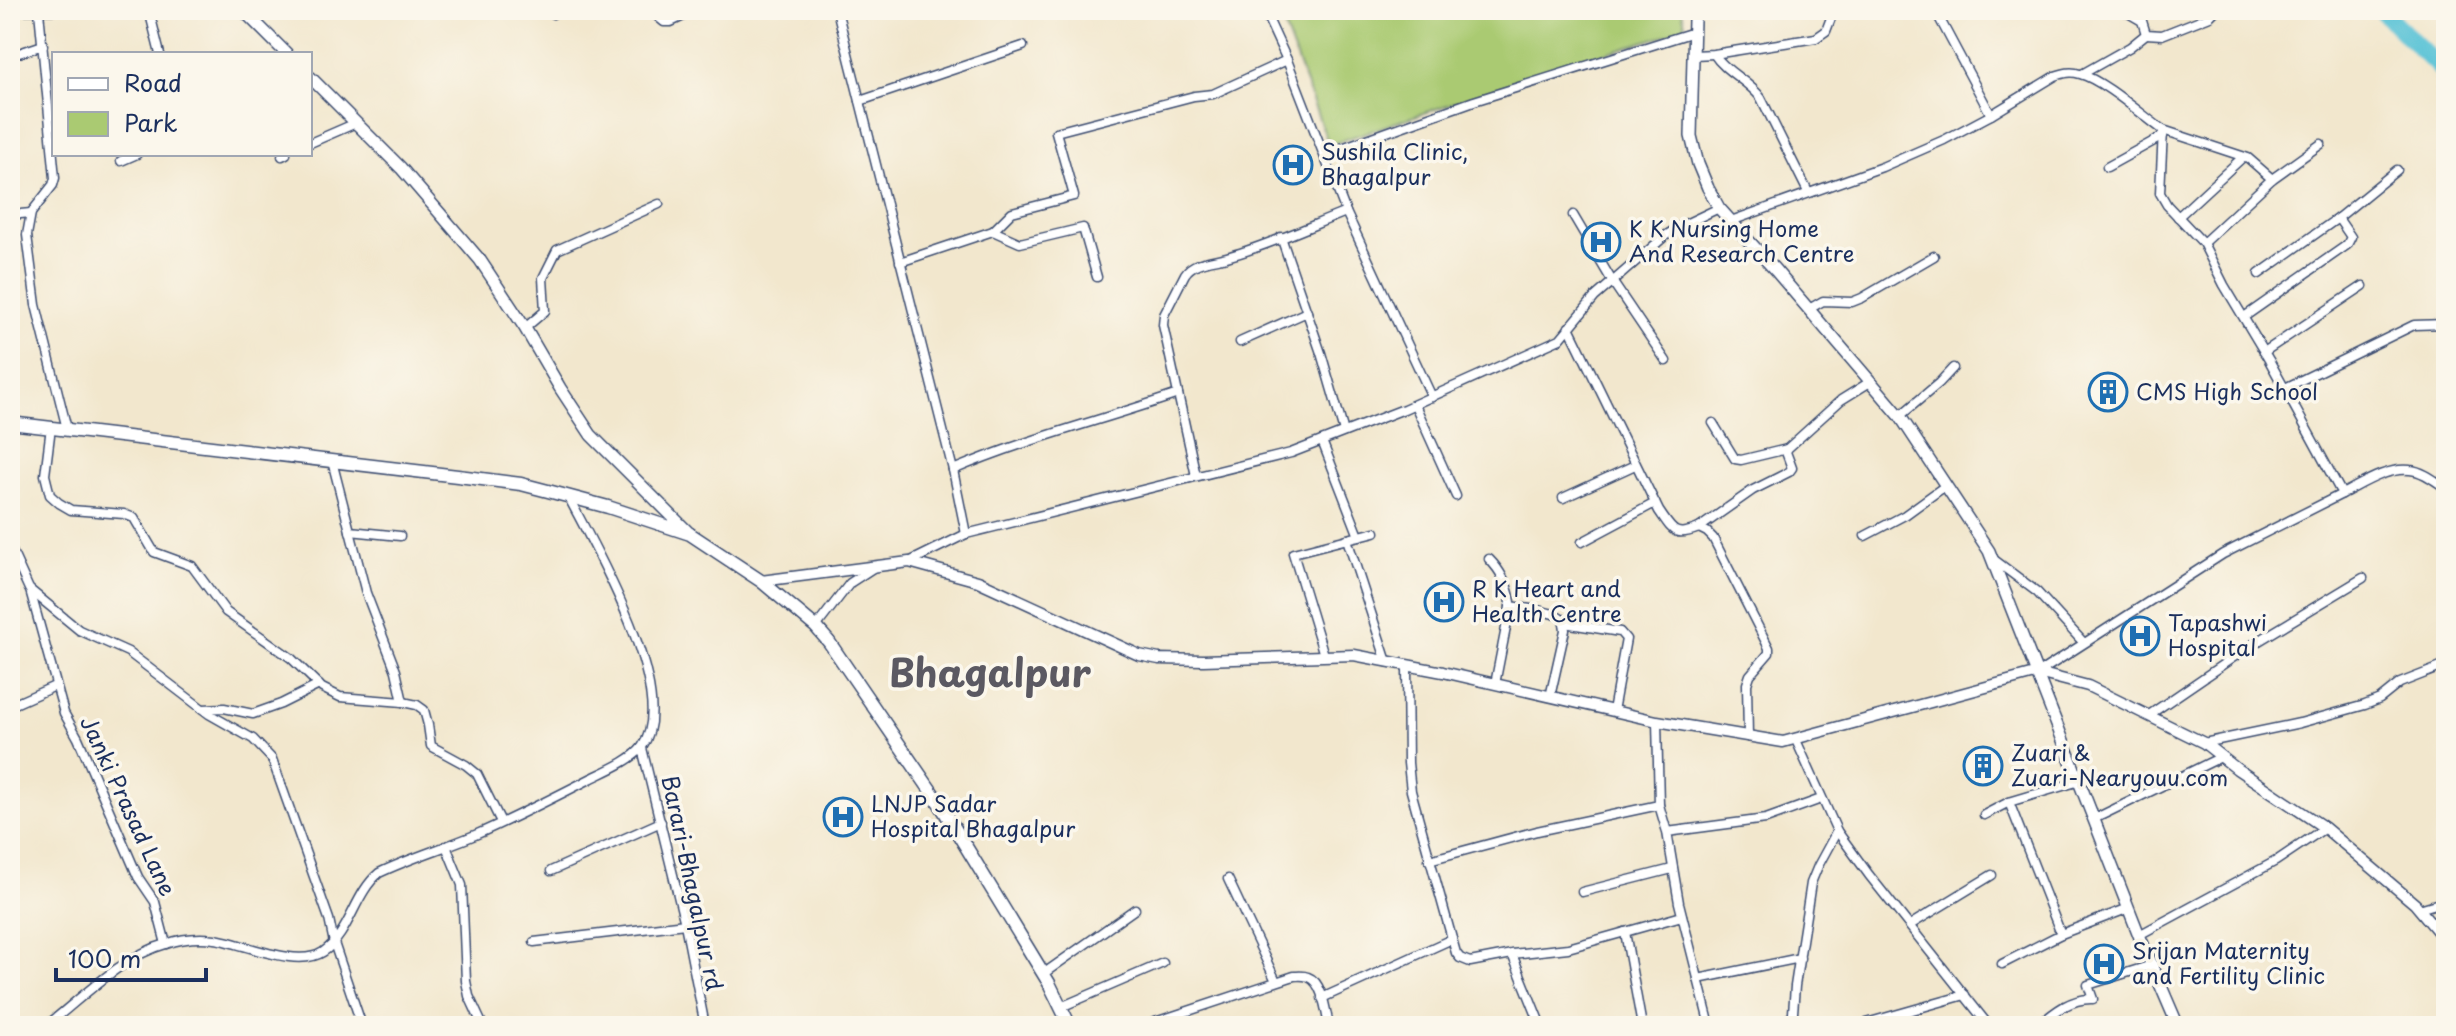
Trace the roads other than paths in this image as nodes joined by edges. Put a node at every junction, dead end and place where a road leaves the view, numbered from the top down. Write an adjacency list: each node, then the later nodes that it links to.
1 (22, 10): 14 (street)
2 (52, 10): 14 (street)
3 (149, 10): 19 (street)
4 (243, 10): 20 (main road)
5 (657, 10): 6 (street)
6 (696, 10)
7 (837, 10): 27 (street)
8 (1264, 10): 24 (street)
9 (1693, 10): 15 (main road)
10 (1834, 10): 21 (street)
11 (1935, 10): 28 (street)
12 (2123, 10): 16 (street)
13 (2216, 10): 16 (street)
14 (39, 11): 17 (street)
15 (1694, 32): 22 (main road); 34 (street)
16 (2146, 34): 25 (street)
17 (43, 45): 23 (street); 33 (street)
18 (1023, 46): 27 (street)
19 (160, 52)
20 (285, 52)
21 (1714, 54): 22 (street); 42 (street)
22 (1694, 55): 44 (main road)
23 (10, 56)
24 (1287, 60): 34 (street); 52 (street)
25 (2082, 74): 28 (street); 30 (street)
26 (312, 79): 29 (main road)
27 (860, 101): 56 (street)
28 (1991, 115): 42 (street)
29 (356, 123): 31 (street); 66 (main road)
30 (2163, 133): 37 (street); 39 (street); 49 (street)
31 (312, 142)
32 (2321, 144): 41 (street)
33 (52, 145)
34 (1325, 154): 45 (street)
35 (53, 156): 46 (street)
36 (132, 156): 38 (street)
37 (2243, 157): 41 (street); 49 (street)
38 (121, 161)
39 (2107, 167)
40 (2397, 170): 50 (street)
41 (2272, 179): 54 (street)
42 (1808, 192): 51 (street)
43 (659, 204): 66 (street)
44 (1719, 208): 51 (main road); 59 (street)
45 (1346, 212): 53 (street); 74 (street)
46 (31, 213): 47 (street); 80 (street)
47 (10, 215)
48 (1573, 215): 59 (street)
49 (2178, 217): 54 (street)
50 (2338, 218): 57 (street); 63 (street)
51 (1731, 221): 61 (main road)
52 (993, 231): 56 (street); 58 (street)
53 (1281, 237): 62 (street); 73 (street)
54 (2203, 243): 63 (street)
55 (1934, 256): 61 (street)
56 (900, 262): 86 (street)
57 (2259, 274)
58 (1097, 277)
59 (1612, 281): 65 (street); 69 (street)
60 (2363, 286): 68 (street)
61 (1809, 309): 71 (main road)
62 (1307, 312): 67 (street); 81 (street)
63 (2244, 317): 68 (street)
64 (2446, 324): 72 (street)
65 (1569, 327): 74 (street); 85 (street)
66 (525, 328): 98 (main road)
67 (1240, 342)
68 (2264, 352): 72 (street)
69 (1666, 361)
70 (1953, 368): 76 (street)
71 (1870, 382): 76 (main road); 83 (street)
72 (2283, 389): 90 (street)
73 (1178, 394): 86 (street); 87 (street)
74 (1432, 397): 75 (street)
75 (1415, 405): 81 (street); 91 (street)
76 (1900, 416): 88 (main road)
77 (10, 423): 79 (main road)
78 (1713, 423): 83 (street)
79 (51, 427): 80 (main road); 123 (street)
80 (67, 429): 84 (main road)
81 (1344, 432): 82 (street)
82 (1322, 441): 87 (street); 101 (street)
83 (1787, 449): 95 (street)
84 (332, 461): 92 (main road); 96 (street)
85 (1635, 465): 93 (street); 94 (street)
86 (953, 470): 99 (street)
87 (1196, 476): 99 (street)
88 (1945, 486): 102 (street); 106 (main road)
89 (2446, 488): 90 (street)
90 (2342, 494): 116 (street)
91 (1456, 496)
92 (569, 498): 98 (main road); 135 (street)
93 (1563, 498)
94 (1655, 503): 95 (street); 104 (street)
95 (1699, 528): 132 (street)
96 (350, 531): 100 (street); 126 (street)
97 (1375, 532): 101 (street)
98 (690, 534): 111 (main road)
99 (966, 534): 108 (street)
100 (400, 536)
101 (1359, 536): 103 (street)
102 (1865, 536)
103 (1347, 539): 117 (street); 118 (street)
104 (1582, 542)
105 (10, 547): 112 (street, Janki Prasad Lane)
106 (1993, 558): 116 (street); 121 (main road)
107 (1489, 559): 113 (street)
108 (909, 562): 109 (street); 117 (street)
109 (880, 564): 111 (street); 115 (street)
110 (2363, 578): 130 (street)
111 (761, 581): 115 (main road)
112 (29, 589): 124 (street, Janki Prasad Lane); 128 (street)
113 (1510, 606): 114 (street); 122 (street)
114 (1564, 623): 125 (street); 129 (street)
115 (816, 627): 175 (main road)
116 (2083, 642): 121 (street)
117 (1324, 655): 118 (street)
118 (1387, 662): 120 (street)
119 (2446, 665): 134 (street)
120 (1407, 667): 122 (street); 149 (street)
121 (2038, 673): 130 (street); 133 (street); 137 (main road)
122 (1495, 684): 125 (street)
123 (319, 685): 126 (street); 128 (street)
124 (55, 686): 127 (street); 169 (street, Janki Prasad Lane)
125 (1550, 697): 129 (street)
126 (403, 702): 143 (street)
127 (10, 706)
128 (203, 709): 168 (street)
129 (1613, 711): 131 (street)
130 (2149, 715): 134 (street)
131 (1657, 721): 132 (street); 140 (street)
132 (1748, 737): 133 (street)
133 (1796, 740): 138 (street)
134 (2204, 743): 136 (street)
135 (642, 748): 143 (street); 144 (street, Barari-Bhagalpur rd)
136 (2221, 757): 142 (street); 145 (street)
137 (2080, 781): 139 (street); 142 (main road)
138 (1821, 799): 146 (street); 147 (street)
139 (2009, 802): 141 (street); 163 (street)
140 (1659, 805): 147 (street); 149 (street)
141 (1984, 815)
142 (2094, 819): 156 (main road)
143 (501, 822): 148 (street)
144 (661, 822): 151 (street); 160 (street, Barari-Bhagalpur rd)
145 (2325, 828): 158 (street); 164 (street)
146 (1837, 831): 161 (street); 171 (street)
147 (1667, 832): 150 (street)
148 (446, 846): 168 (street); 184 (street)
149 (1429, 860): 165 (street)
150 (1672, 869): 154 (street); 159 (street)
151 (551, 871)
152 (1992, 875): 161 (street)
153 (1228, 879): 177 (street)
154 (1582, 892)
155 (2446, 901): 158 (street)
156 (2129, 908): 163 (street); 164 (main road)
157 (1135, 909): 175 (street)
158 (2419, 909): 166 (street)
159 (1682, 916): 162 (street); 176 (street)
160 (685, 924): 167 (street); 185 (street, Barari-Bhagalpur rd)
161 (1910, 925): 178 (street)
162 (1625, 932): 170 (street); 190 (street)
163 (2061, 934): 173 (street)
164 (2139, 935): 174 (main road)
165 (1452, 939): 170 (street); 179 (street)
166 (2446, 941)
167 (534, 942)
168 (334, 943): 169 (street); 183 (street)
169 (166, 944): 182 (street)
170 (1512, 954): 189 (street)
171 (1800, 958): 176 (street); 181 (street)
172 (1163, 963): 180 (street)
173 (2002, 964)
174 (2152, 965): 195 (street); 196 (main road)
175 (1043, 974): 180 (main road)
176 (1698, 979): 191 (street)
177 (1276, 981): 179 (street); 187 (street)
178 (1965, 995): 193 (street); 194 (street)
179 (1322, 998): 188 (street)
180 (1061, 1007): 186 (main road)
181 (1792, 1022): 192 (street)
182 (46, 1026)
183 (362, 1026)
184 (483, 1026)
185 (705, 1026)
186 (1068, 1026)
187 (1143, 1026)
188 (1329, 1026)
189 (1541, 1026)
190 (1642, 1026)
191 (1710, 1026)
192 (1753, 1026)
193 (1856, 1026)
194 (1989, 1026)
195 (2038, 1026)
196 (2178, 1026)

